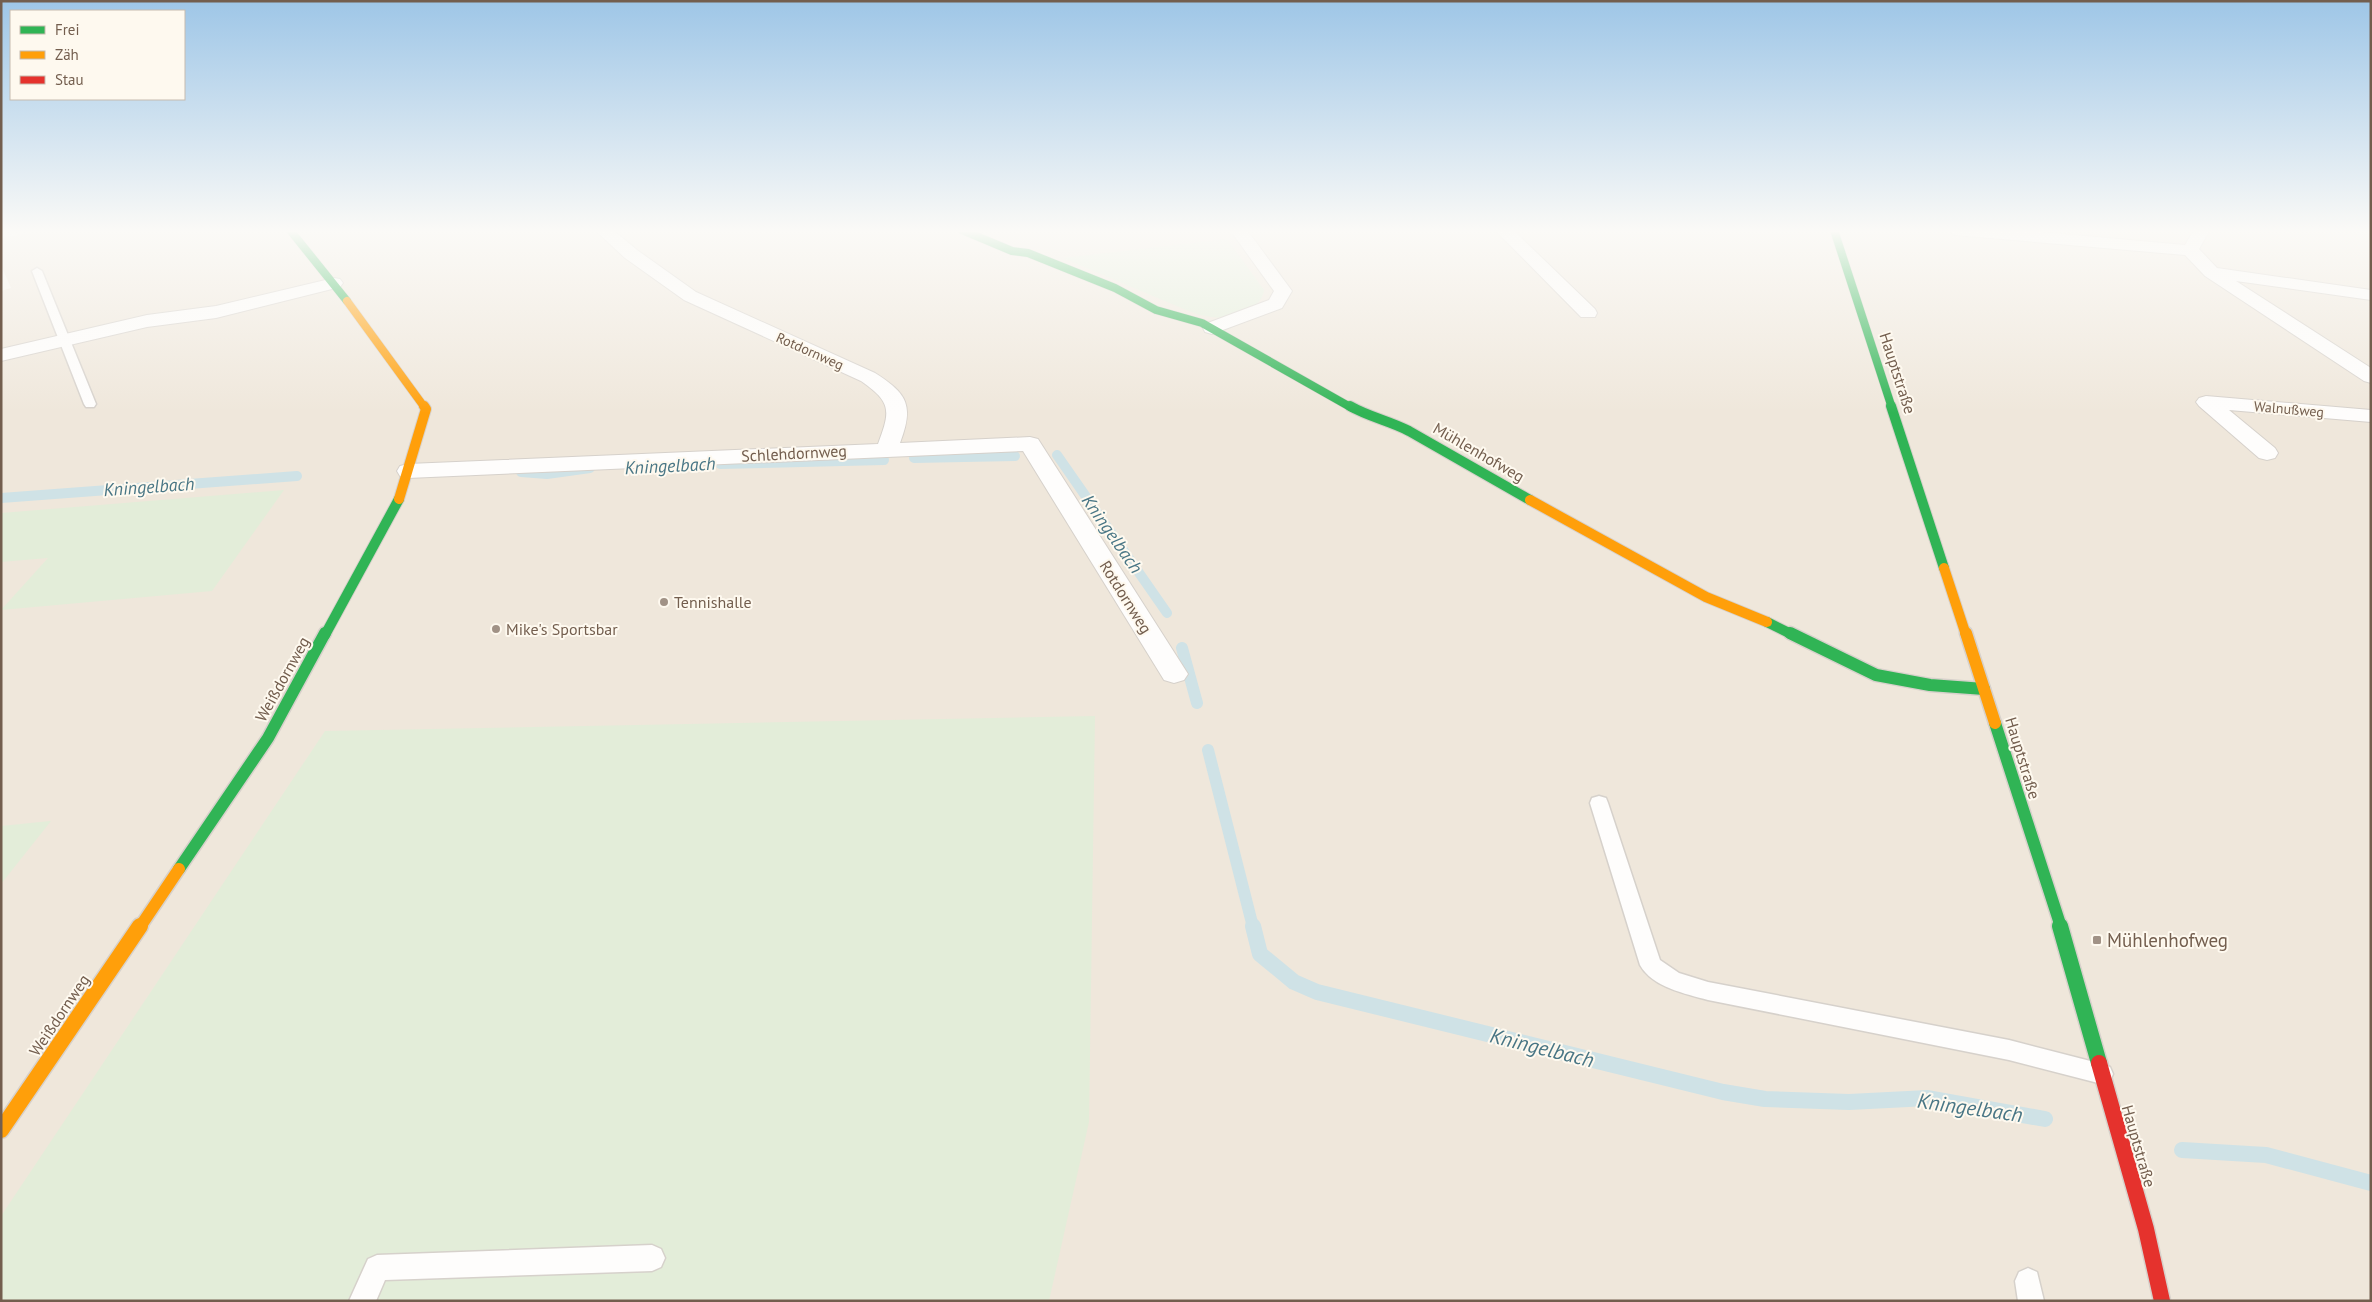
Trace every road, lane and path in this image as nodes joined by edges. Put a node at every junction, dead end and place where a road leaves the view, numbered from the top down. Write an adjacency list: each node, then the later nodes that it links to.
1 (45, 291): 14 (lane)
2 (302, 291): 14 (street)
3 (340, 291): 22 (street, Weißdornweg)
4 (683, 291): 20 (street, Rotdornweg)
5 (1118, 291): 13 (street, Mühlenhofweg)
6 (1283, 291): 13 (street)
7 (1565, 291): 12 (street)
8 (1854, 291): 24 (street, Hauptstraße)
9 (2239, 291): 16 (street)
10 (2341, 291): 11 (street)
11 (2371, 295)
12 (1588, 313)
13 (1212, 328): 24 (street, Mühlenhofweg)
14 (65, 340): 15 (street); 17 (lane)
15 (1, 355)
16 (2371, 377)
17 (90, 404)
18 (2371, 416): 21 (street, Walnußweg)
19 (1030, 444): 20 (street, Schlehdornweg); 23 (street, Rotdornweg)
20 (887, 449): 22 (street, Schlehdornweg)
21 (2268, 453)
22 (408, 471): 27 (street, Weißdornweg)
23 (1174, 674)
24 (1984, 689): 26 (street, Hauptstraße)
25 (1599, 803): 26 (lane)
26 (2102, 1074): 30 (street, Hauptstraße)
27 (1, 1130)
28 (652, 1258): 29 (lane)
29 (362, 1301)
30 (2162, 1301)

